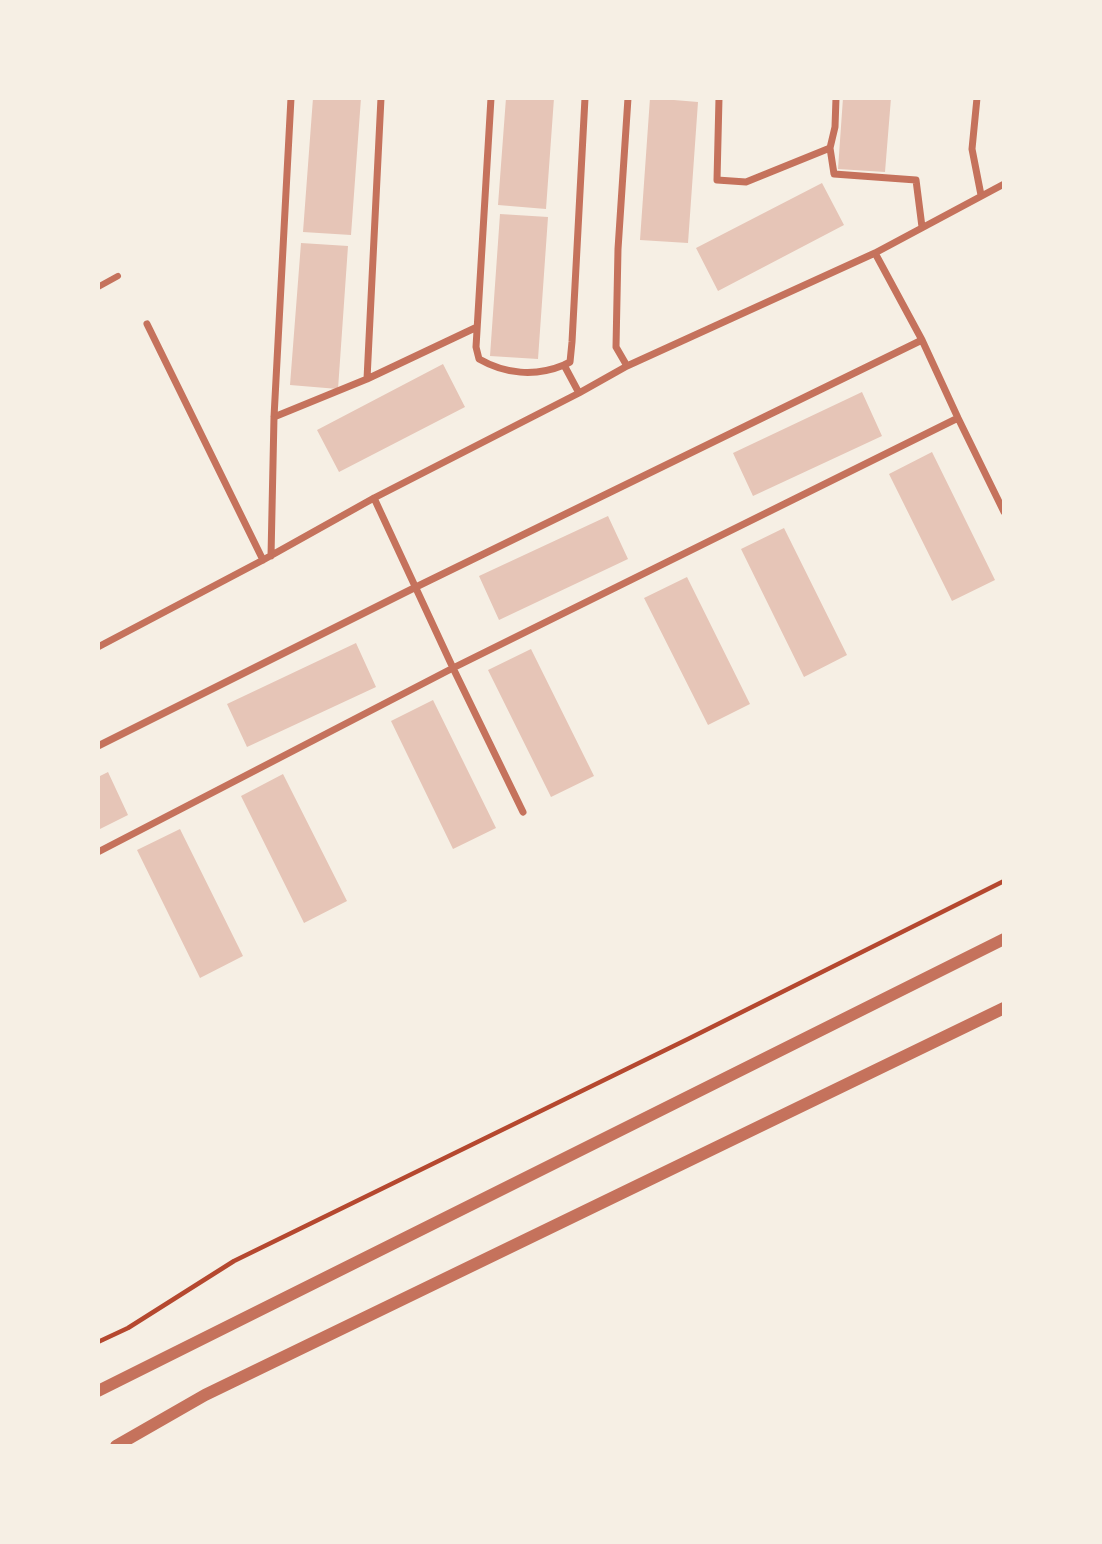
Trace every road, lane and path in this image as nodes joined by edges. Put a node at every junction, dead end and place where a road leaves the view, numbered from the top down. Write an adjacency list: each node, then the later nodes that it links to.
1 (291, 98): 23 (street)
2 (381, 98): 21 (street)
3 (491, 98): 17 (street)
4 (585, 98): 19 (street)
5 (628, 98): 20 (street)
6 (719, 98): 9 (street)
7 (836, 98): 9 (street)
8 (976, 98): 11 (street)
9 (830, 148): 12 (street)
10 (1004, 184): 11 (street)
11 (981, 195): 12 (street)
12 (922, 227): 13 (street)
13 (875, 253): 18 (street); 20 (street)
14 (118, 276): 15 (street)
15 (98, 287)
16 (146, 324): 27 (street)
17 (477, 327): 19 (street); 21 (street)
18 (922, 340): 24 (street); 28 (street)
19 (564, 365): 22 (street)
20 (627, 366): 22 (street)
21 (367, 379): 23 (street)
22 (579, 393): 25 (street)
23 (274, 417): 27 (street)
24 (958, 418): 26 (street); 30 (street)
25 (374, 498): 27 (street); 28 (street)
26 (1004, 512)
27 (267, 558): 29 (street)
28 (416, 587): 30 (street); 31 (street)
29 (98, 647)
30 (453, 668): 32 (street); 33 (street)
31 (98, 746)
32 (523, 812)
33 (98, 852)
34 (1004, 881): 37 (path)
35 (1004, 939): 38 (street)
36 (1004, 1008): 39 (street)
37 (98, 1342)
38 (98, 1391)
39 (116, 1446)

